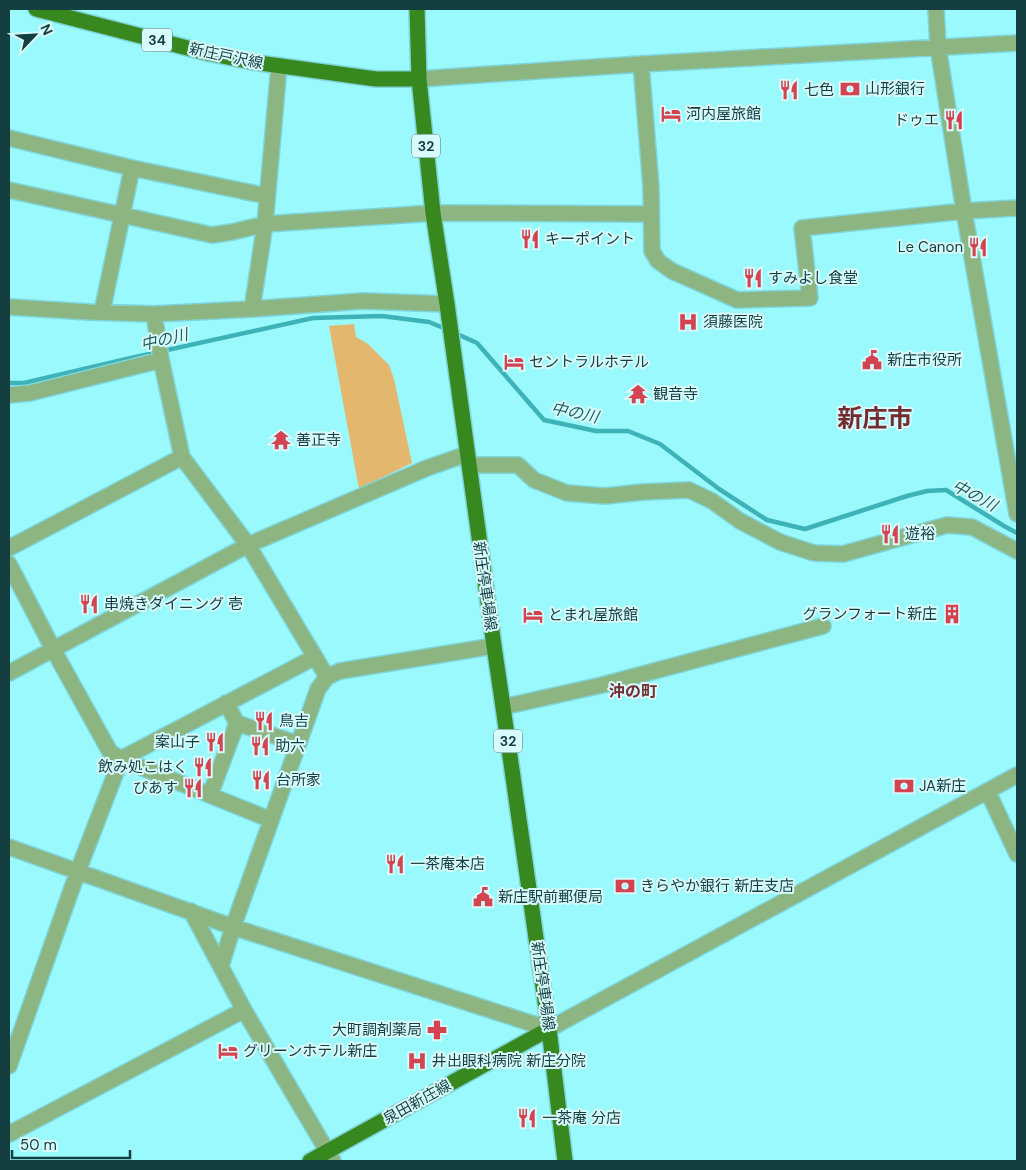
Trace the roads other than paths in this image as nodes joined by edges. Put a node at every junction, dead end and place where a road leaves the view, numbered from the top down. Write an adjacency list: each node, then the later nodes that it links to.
1 (36, 9): 7 (main road, 新庄戸沢線 / 34)
2 (417, 9): 8 (main road, 新庄停車場線 / 32)
3 (936, 9): 5 (street)
4 (1017, 43): 5 (street)
5 (938, 48): 6 (street); 14 (street)
6 (642, 64): 8 (street); 16 (street)
7 (279, 66): 8 (main road, 新庄戸沢線 / 34); 12 (street)
8 (419, 79): 15 (main road, 新庄停車場線 / 32)
9 (9, 138): 10 (street)
10 (132, 168): 12 (street); 17 (street)
11 (9, 190): 17 (street)
12 (267, 196): 18 (street)
13 (1017, 208): 14 (street)
14 (964, 212): 16 (street); 28 (street)
15 (433, 213): 16 (street); 18 (street); 19 (main road, 新庄停車場線 / 32)
16 (651, 214)
17 (123, 215): 18 (street); 22 (street)
18 (265, 224): 21 (street)
19 (447, 304): 21 (street); 27 (main road, 新庄停車場線 / 32)
20 (9, 306): 22 (street)
21 (252, 309): 23 (street)
22 (102, 312): 23 (street)
23 (154, 314): 24 (street)
24 (161, 360): 25 (street); 26 (street)
25 (9, 395)
26 (182, 457): 29 (street); 30 (street)
27 (468, 460): 29 (street); 31 (street); 34 (main road, 新庄停車場線 / 32)
28 (1017, 514)
29 (248, 545): 35 (street); 36 (street)
30 (9, 548)
31 (1017, 551)
32 (9, 564): 35 (street)
33 (823, 626): 40 (street)
34 (494, 646): 38 (street); 40 (main road, 新庄停車場線 / 32)
35 (53, 649): 37 (street); 43 (street)
36 (315, 656): 38 (street); 39 (street)
37 (9, 673)
38 (327, 677): 42 (street)
39 (226, 703): 41 (street); 43 (street)
40 (504, 707): 55 (main road, 新庄停車場線 / 32)
41 (236, 724): 42 (street); 46 (street)
42 (298, 744): 47 (street)
43 (121, 759): 46 (street); 50 (street)
44 (1017, 775): 45 (street)
45 (988, 792): 49 (street); 55 (street)
46 (210, 795): 47 (street)
47 (271, 820): 52 (street)
48 (9, 847): 50 (street)
49 (1017, 854)
50 (78, 871): 51 (street); 56 (street)
51 (191, 911): 52 (street); 53 (street)
52 (233, 927): 53 (street); 55 (street)
53 (221, 966): 54 (street)
54 (244, 1010): 57 (street); 58 (street)
55 (549, 1029): 58 (main road, 泉田新庄線); 60 (main road, 新庄停車場線 / 32)
56 (9, 1066)
57 (9, 1134)
58 (330, 1156): 59 (main road, 泉田新庄線)
59 (310, 1161)
60 (565, 1161)

